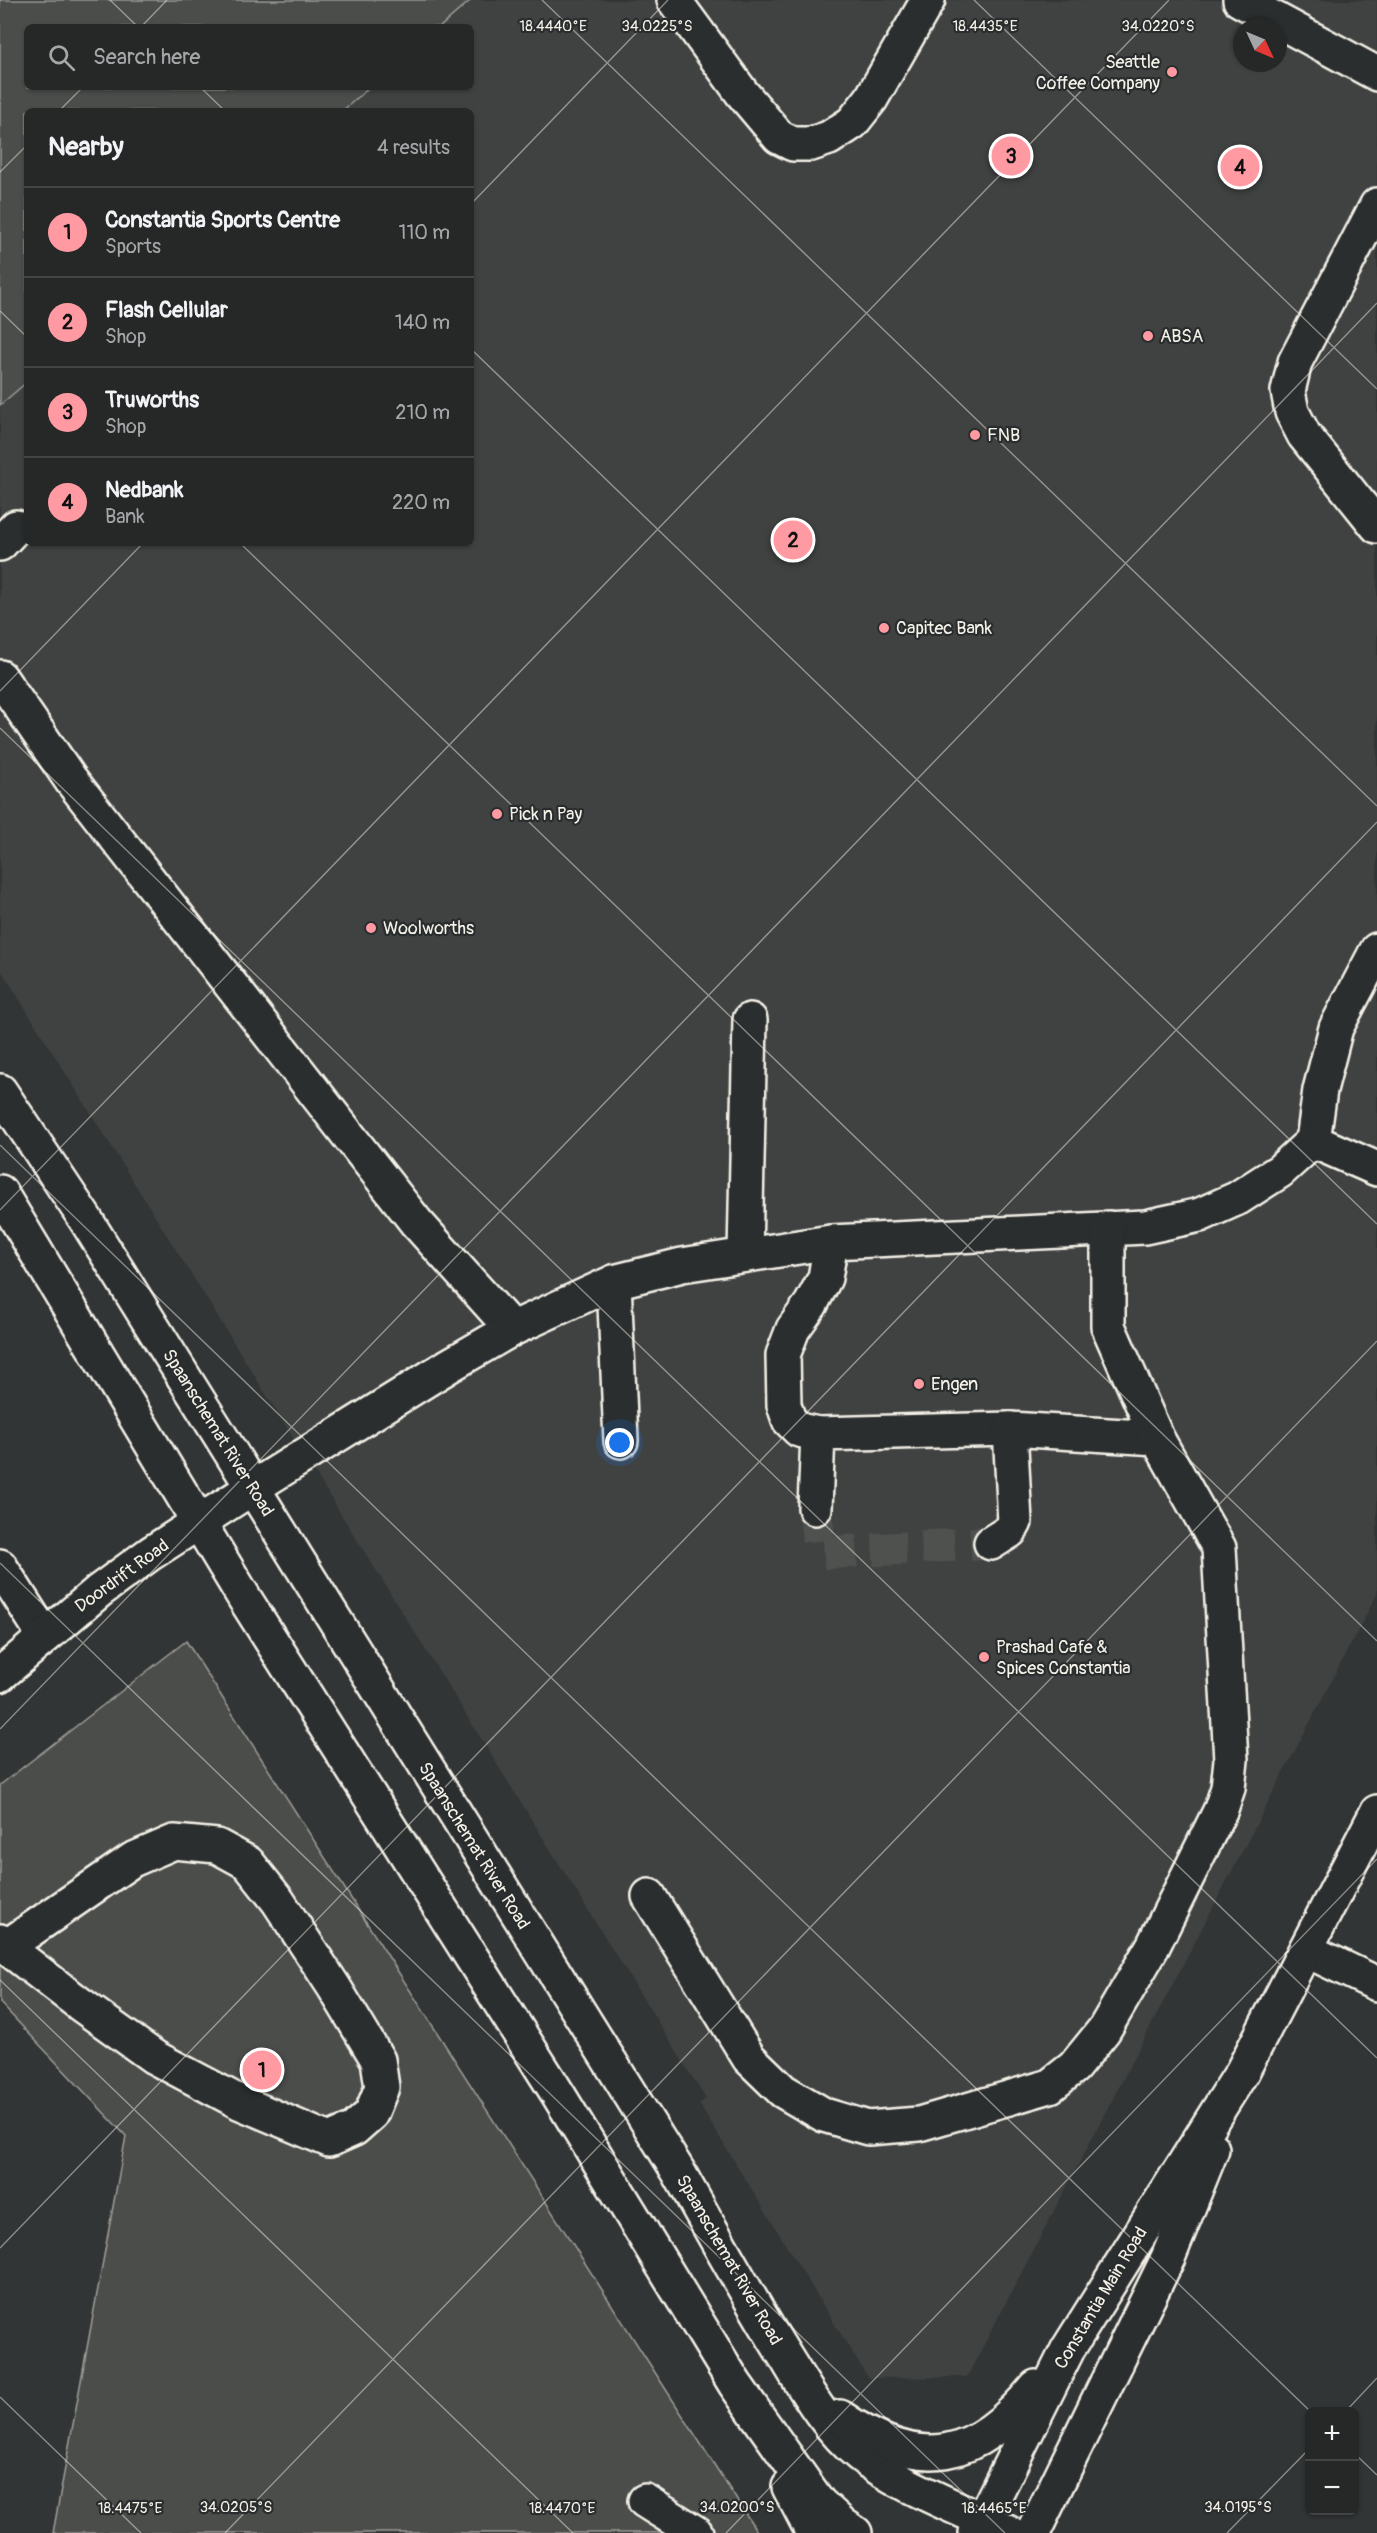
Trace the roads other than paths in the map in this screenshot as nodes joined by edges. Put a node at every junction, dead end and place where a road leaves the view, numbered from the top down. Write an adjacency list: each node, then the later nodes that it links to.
1 (674, 0): 2 (main road)
2 (928, 0)
3 (1240, 0): 4 (main road)
4 (1377, 74)
5 (1377, 205): 6 (main road)
6 (1377, 525)
7 (0, 677): 18 (main road)
8 (1377, 950): 11 (main road)
9 (750, 1020): 16 (main road)
10 (0, 1092): 23 (main road, Spaanschemat River Road)
11 (1313, 1141): 12 (main road); 14 (main road, Doordrift Road)
12 (1377, 1170)
13 (0, 1192): 25 (main road)
14 (1108, 1228): 15 (main road, Doordrift Road); 21 (main road)
15 (831, 1242): 16 (main road, Doordrift Road); 20 (main road)
16 (745, 1255): 17 (main road, Doordrift Road)
17 (614, 1282): 18 (main road, Doordrift Road); 22 (main road)
18 (512, 1329): 23 (main road, Doordrift Road)
19 (1010, 1429): 20 (main road); 21 (main road); 26 (main road)
20 (818, 1434): 24 (main road)
21 (1157, 1438): 31 (main road)
22 (621, 1441)
23 (252, 1488): 25 (main road, Doordrift Road); 38 (main road, Spaanschemat River Road)
24 (815, 1508)
25 (199, 1522): 28 (main road, Doordrift Road); 37 (main road)
26 (991, 1543)
27 (0, 1566): 28 (main road)
28 (44, 1635): 29 (main road, Doordrift Road)
29 (0, 1675)
30 (1377, 1812): 33 (main road, Constantia Main Road)
31 (649, 1896)
32 (3, 1944): 32 (main road)
33 (1306, 1950): 34 (main road); 35 (main road, Constantia Main Road)
34 (1377, 1984)
35 (1242, 2072): 36 (main road, Constantia Main Road); 44 (main road, Constantia Main Road)
36 (1068, 2349): 38 (main road); 40 (main road, Constantia Main Road)
37 (735, 2384): 42 (main road); 43 (main road)
38 (804, 2387): 40 (main road, Spaanschemat River Road)
39 (645, 2501): 41 (main road)
40 (989, 2528)
41 (696, 2533)
42 (813, 2533)
43 (855, 2533)
44 (1033, 2533)

